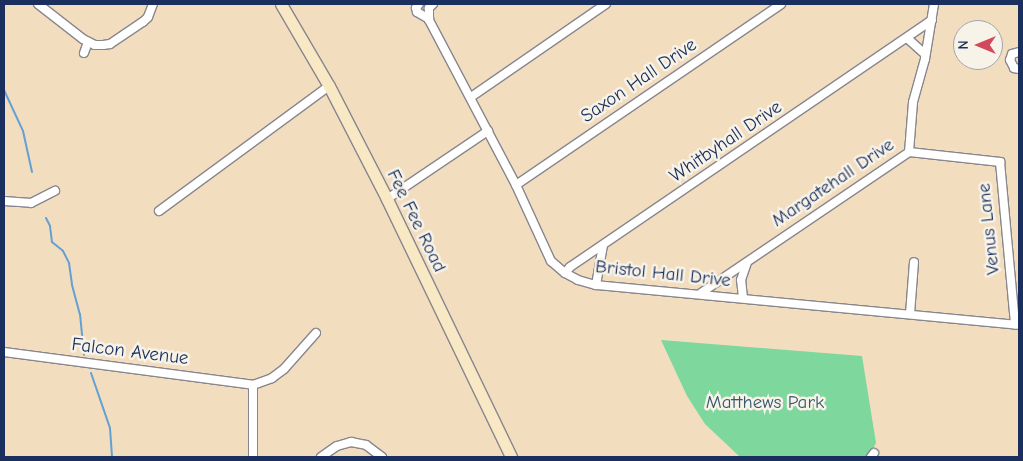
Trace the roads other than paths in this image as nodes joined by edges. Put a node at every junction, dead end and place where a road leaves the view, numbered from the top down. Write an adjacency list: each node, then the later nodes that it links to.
1 (38, 4): 12 (street)
2 (153, 4): 12 (street)
3 (281, 4): 17 (street, Fee Fee Road)
4 (419, 4): 9 (street, Bristol Hall Drive)
5 (606, 4): 18 (street)
6 (780, 4): 21 (street, Saxon Hall Drive)
7 (934, 4): 10 (street, Margatehall Drive)
8 (431, 5): 9 (street, Bristol Hall Drive)
9 (429, 19): 18 (street, Bristol Hall Drive)
10 (932, 20): 11 (street, Whitbyhall Drive); 15 (street, Margatehall Drive)
11 (907, 38): 15 (street); 26 (street, Whitbyhall Drive)
12 (88, 42): 14 (street)
13 (1019, 52): 16 (street)
14 (84, 53)
15 (926, 54): 20 (street, Margatehall Drive)
16 (1019, 69)
17 (329, 86): 23 (street, Fee Fee Road); 25 (street)
18 (471, 96): 19 (street, Bristol Hall Drive)
19 (488, 131): 21 (street, Bristol Hall Drive); 23 (street)
20 (909, 152): 27 (street, Margatehall Drive); 34 (street, Venus Lane)
21 (516, 185): 29 (street, Bristol Hall Drive)
22 (55, 191): 24 (street)
23 (387, 199): 41 (street, Fee Fee Road)
24 (4, 201)
25 (159, 211)
26 (603, 246): 29 (street, Whitbyhall Drive); 30 (street)
27 (748, 261): 31 (street, Margatehall Drive); 32 (street)
28 (914, 262): 33 (street)
29 (565, 273): 30 (street, Bristol Hall Drive)
30 (596, 284): 31 (street, Bristol Hall Drive)
31 (701, 294): 32 (street, Bristol Hall Drive)
32 (743, 298): 33 (street, Bristol Hall Drive)
33 (910, 314): 34 (street, Bristol Hall Drive)
34 (1017, 324)
35 (316, 333): 37 (street)
36 (4, 352): 37 (street, Falcon Avenue)
37 (253, 385): 38 (street)
38 (253, 457)
39 (321, 457): 40 (street)
40 (382, 457)
41 (511, 457)

